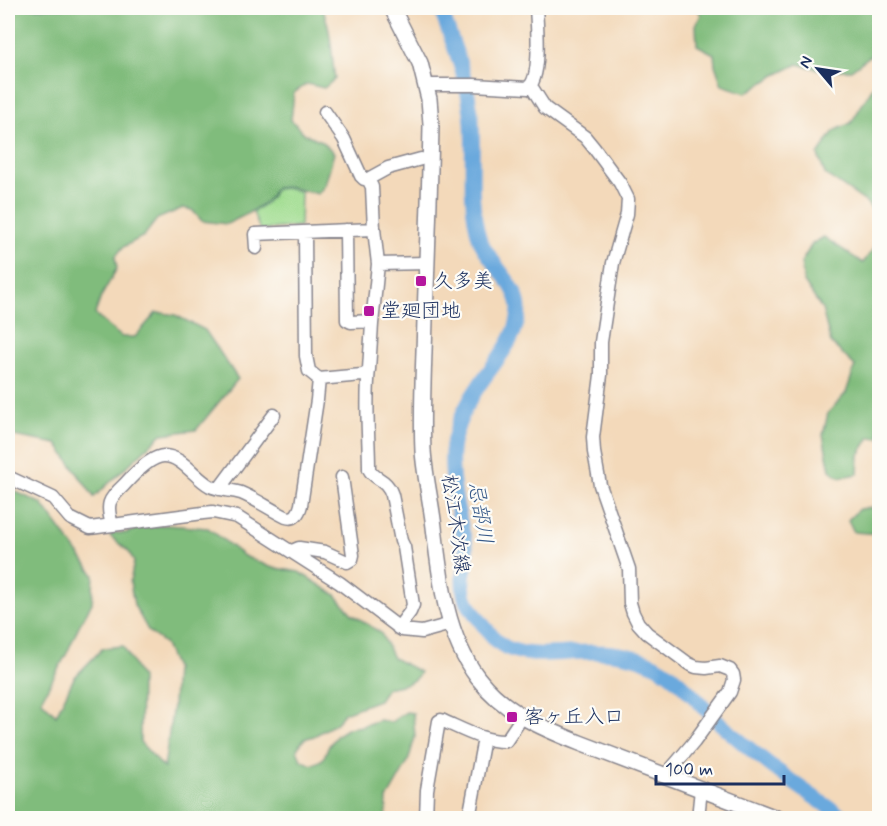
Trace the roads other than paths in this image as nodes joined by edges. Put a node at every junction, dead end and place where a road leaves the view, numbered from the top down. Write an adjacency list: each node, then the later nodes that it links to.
1 (392, 8): 3 (main road, 松江木次線)
2 (536, 8): 4 (street)
3 (426, 85): 4 (street); 12 (main road, 松江木次線)
4 (531, 86): 27 (street)
5 (325, 112): 7 (street)
6 (421, 159): 7 (street)
7 (368, 179): 8 (street)
8 (374, 229): 9 (street); 13 (street)
9 (346, 230): 10 (street); 14 (street)
10 (305, 232): 11 (street); 16 (street)
11 (256, 248)
12 (427, 263): 13 (street); 23 (main road, 松江木次線)
13 (378, 264): 14 (street)
14 (372, 321): 15 (street)
15 (369, 369): 16 (street); 24 (street)
16 (319, 379): 20 (street)
17 (274, 415): 20 (street)
18 (8, 477): 21 (street)
19 (342, 477): 22 (street)
20 (219, 489): 21 (street)
21 (112, 525): 22 (street)
22 (292, 552): 24 (street)
23 (451, 624): 24 (street); 25 (main road, 松江木次線)
24 (398, 628)
25 (522, 717): 26 (street); 27 (main road, 松江木次線)
26 (484, 738): 29 (street); 31 (street)
27 (666, 775): 28 (main road, 松江木次線)
28 (701, 789): 32 (street); 33 (main road, 松江木次線)
29 (426, 816): 30 (street)
30 (453, 819)
31 (469, 819)
32 (698, 819)
33 (776, 819)

